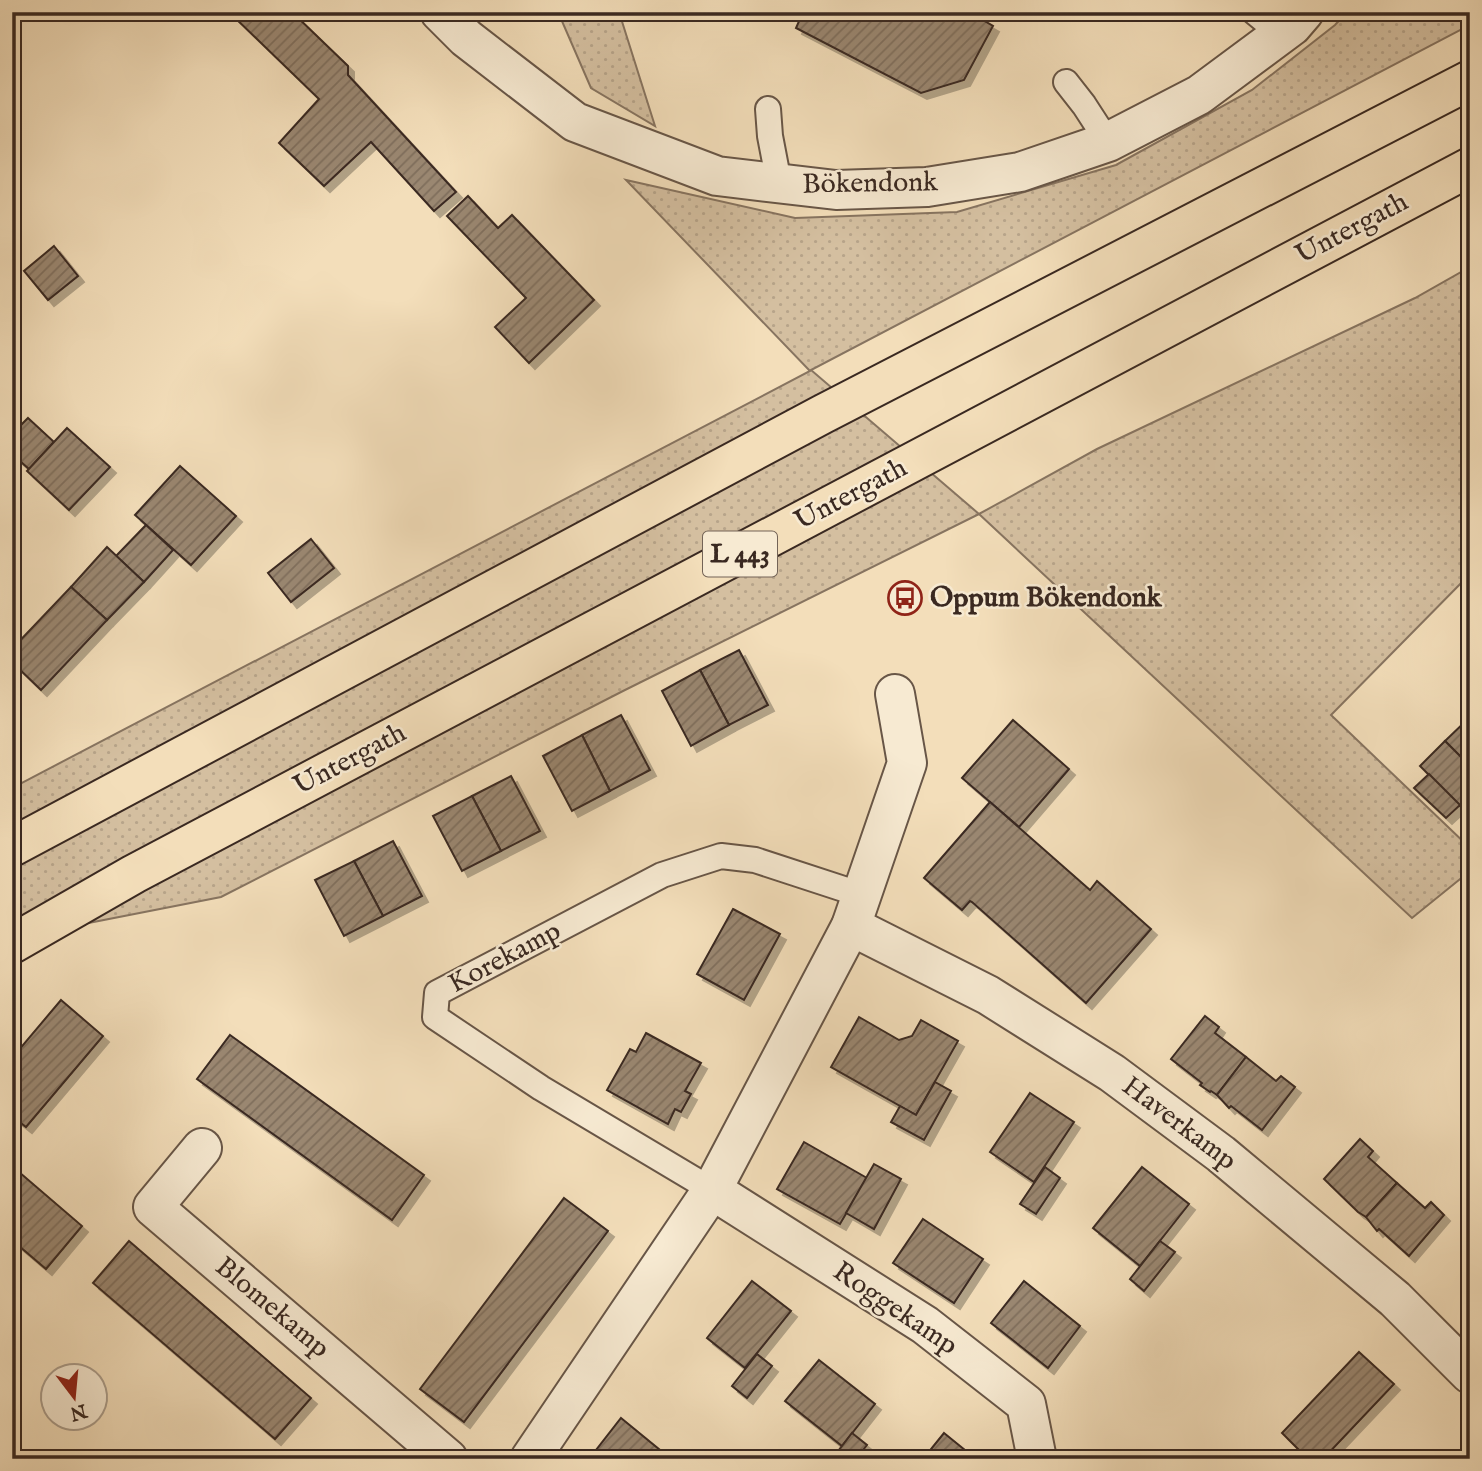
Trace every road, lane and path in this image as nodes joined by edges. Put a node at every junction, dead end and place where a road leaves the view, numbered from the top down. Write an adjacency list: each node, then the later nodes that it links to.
1 (440, 12): 8 (street, Bökendonk)
2 (1280, 19): 6 (street, Bökendonk)
3 (1470, 80): 10 (main road)
4 (1066, 82): 6 (lane)
5 (768, 109): 8 (lane)
6 (1108, 142): 8 (street, Bökendonk)
7 (1470, 167): 12 (main road, Untergath / L 443)
8 (779, 183)
9 (895, 694): 11 (street)
10 (12, 847)
11 (856, 910): 14 (street); 14 (lane, Korekamp); 15 (street, Haverkamp)
12 (12, 944)
13 (202, 1149): 16 (street, Blomekamp)
14 (712, 1190): 17 (street); 18 (street, Roggekamp)
15 (1470, 1374)
16 (449, 1459)
17 (530, 1459)
18 (1037, 1459)

